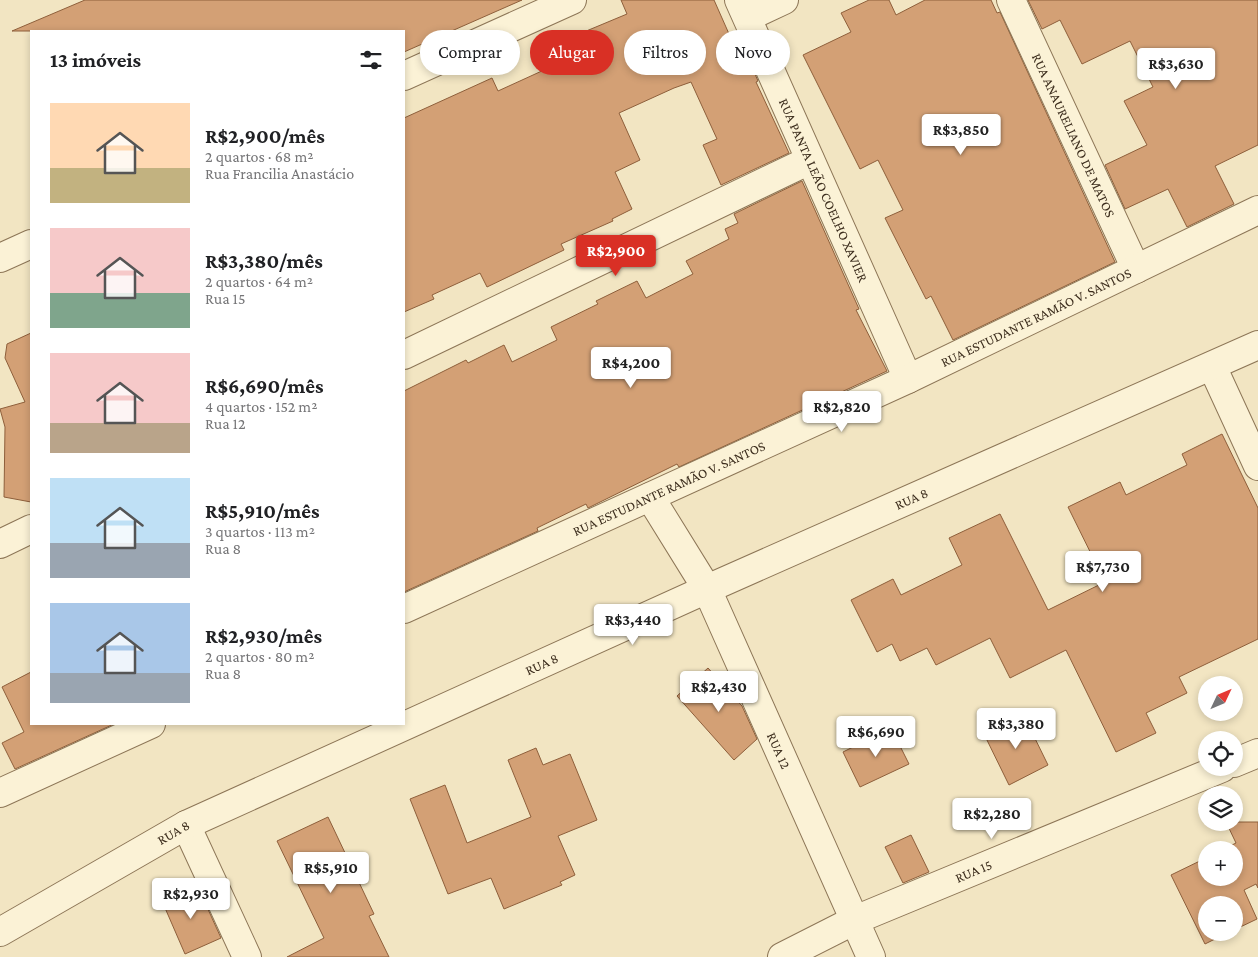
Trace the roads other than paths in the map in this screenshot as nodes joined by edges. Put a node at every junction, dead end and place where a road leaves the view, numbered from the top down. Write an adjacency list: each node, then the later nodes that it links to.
1 (572, 0): 5 (street)
2 (784, 0): 4 (street)
3 (1011, 0): 10 (street, RUA ANAURELIANO DE MATOS)
4 (743, 9): 6 (street, RUA PANTA LEÃO COELHO XAVIER)
5 (405, 76)
6 (810, 160): 12 (street); 14 (street, RUA PANTA LEÃO COELHO XAVIER)
7 (1258, 210): 10 (street, RUA ESTUDANTE RAMÃO V. SANTOS)
8 (30, 244): 9 (street)
9 (0, 258)
10 (1136, 269): 14 (street, RUA ESTUDANTE RAMÃO V. SANTOS)
11 (1258, 345): 13 (street, RUA 8)
12 (405, 355)
13 (1212, 366): 15 (street); 19 (street, RUA 8)
14 (908, 379): 16 (street, RUA ESTUDANTE RAMÃO V. SANTOS)
15 (1258, 466)
16 (650, 497): 19 (street, RUA 12); 20 (street, RUA ESTUDANTE RAMÃO V. SANTOS)
17 (30, 529): 18 (street)
18 (0, 544)
19 (707, 589): 26 (street, RUA 8); 27 (street, RUA 12)
20 (405, 609)
21 (149, 725): 25 (street)
22 (1258, 753): 23 (street)
23 (1243, 759)
24 (1203, 776): 27 (street, RUA 15)
25 (0, 793)
26 (186, 825): 28 (street, RUA 8); 29 (street)
27 (855, 920): 30 (street, RUA 15); 31 (street, RUA 12)
28 (0, 932)
29 (247, 957)
30 (782, 957)
31 (871, 957)

